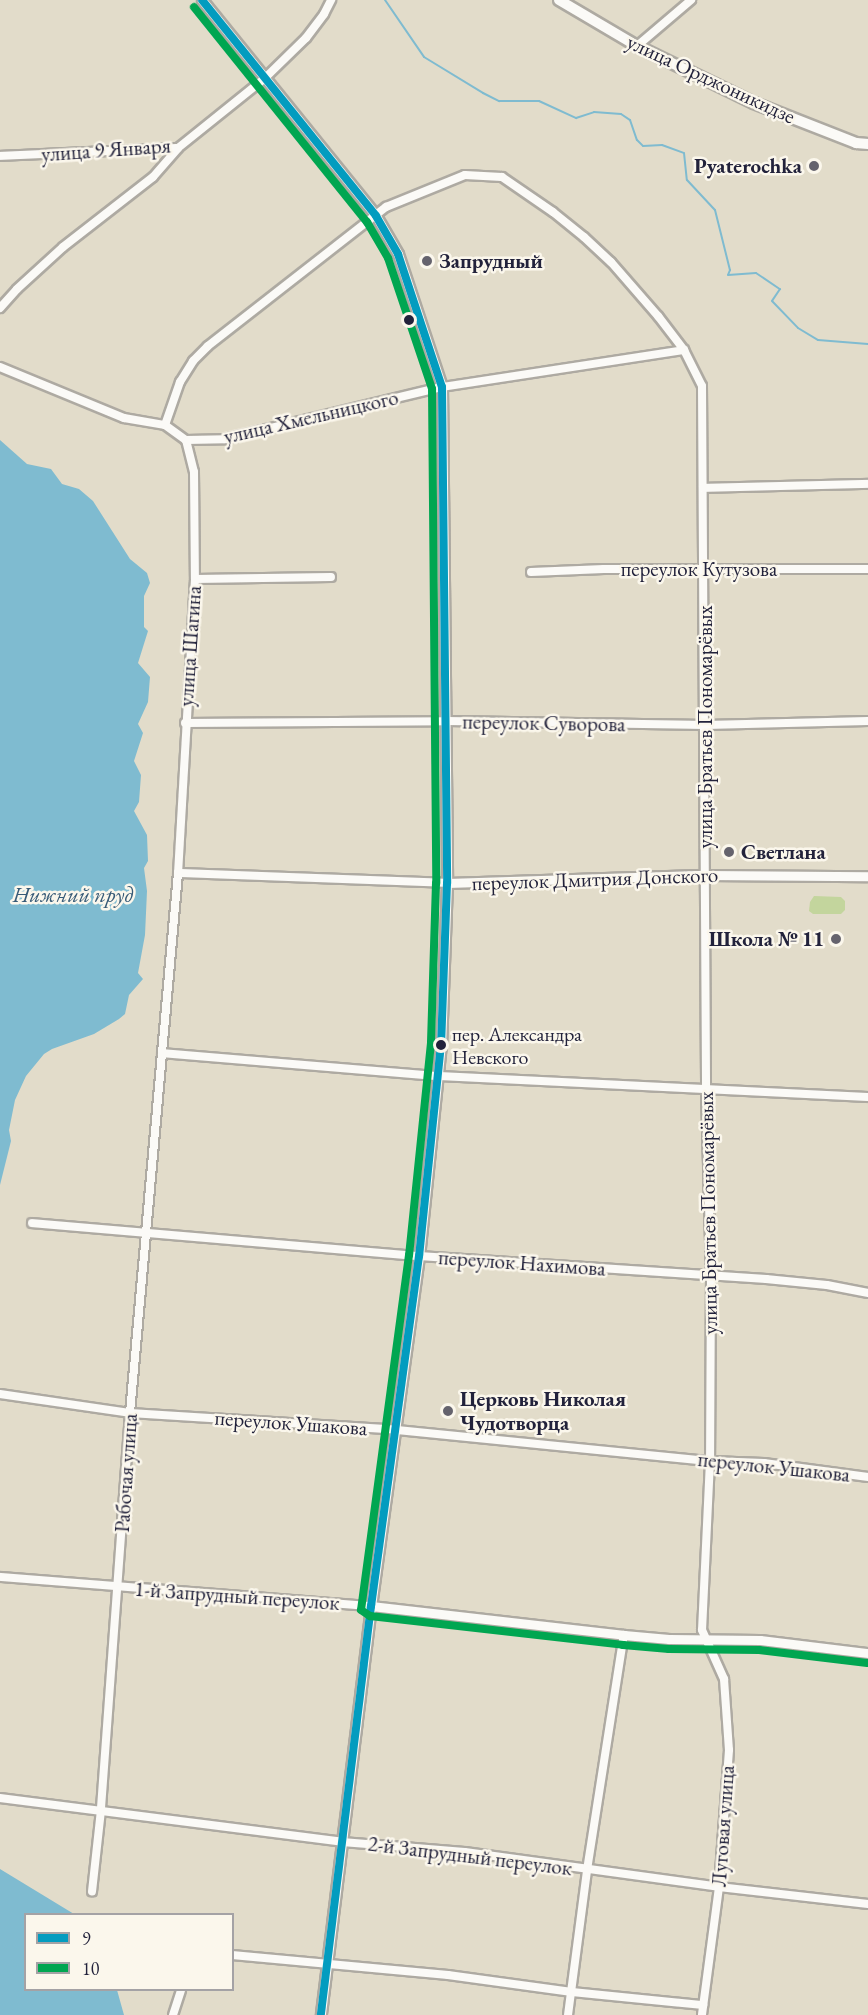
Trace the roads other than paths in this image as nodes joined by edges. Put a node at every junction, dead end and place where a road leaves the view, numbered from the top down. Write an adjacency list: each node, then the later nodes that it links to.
1 (202, 0): 6 (street)
2 (331, 0): 6 (street, улица 9 Января)
3 (560, 0): 5 (main road, улица Орджоникидзе)
4 (691, 0): 5 (street)
5 (637, 46): 7 (main road, улица Орджоникидзе)
6 (265, 78): 8 (street, улица 9 Января); 10 (street)
7 (868, 144)
8 (177, 147): 9 (street, улица 9 Января); 11 (street)
9 (0, 156)
10 (376, 216): 12 (street, улица Братьев Пономарёвых); 14 (street); 15 (street, улица Братьев Пономарёвых)
11 (0, 308)
12 (684, 350): 14 (street, улица Хмельницкого); 18 (street, улица Братьев Пономарёвых)
13 (0, 367): 15 (street)
14 (442, 387): 16 (street, улица Хмельницкого); 25 (street)
15 (165, 424): 16 (street)
16 (186, 440): 23 (street, улица Шагина)
17 (868, 484): 18 (street)
18 (703, 488): 20 (street, улица Братьев Пономарёвых)
19 (868, 569): 20 (street, переулок Кутузова)
20 (704, 571): 21 (street, переулок Кутузова); 27 (street, улица Братьев Пономарёвых)
21 (531, 572)
22 (331, 578): 23 (street)
23 (195, 579): 26 (street, улица Шагина)
24 (868, 721): 27 (street, переулок Суворова)
25 (447, 722): 26 (street, переулок Суворова); 27 (street, переулок Суворова); 31 (street)
26 (185, 723): 28 (street, улица Шагина)
27 (706, 725): 29 (street, улица Братьев Пономарёвых)
28 (178, 873): 31 (street, переулок Дмитрия Донского); 32 (street, улица Шагина)
29 (706, 875): 30 (street, переулок Дмитрия Донского); 31 (street, переулок Дмитрия Донского); 34 (street, улица Братьев Пономарёвых)
30 (868, 876)
31 (447, 883): 33 (street)
32 (162, 1053): 33 (street); 37 (street, Рабочая улица)
33 (438, 1076): 34 (street); 38 (street)
34 (706, 1089): 35 (street); 39 (street, улица Братьев Пономарёвых)
35 (868, 1097)
36 (32, 1223): 37 (street, переулок Нахимова)
37 (145, 1233): 38 (street, переулок Нахимова); 42 (street, Рабочая улица)
38 (419, 1256): 39 (street, переулок Нахимова); 43 (street)
39 (711, 1277): 40 (street, переулок Нахимова); 44 (street, улица Братьев Пономарёвых)
40 (868, 1293)
41 (0, 1394): 42 (street, переулок Ушакова)
42 (130, 1413): 43 (street, переулок Ушакова); 47 (street, Рабочая улица)
43 (397, 1430): 44 (street, переулок Ушакова); 48 (street)
44 (710, 1461): 45 (street, переулок Ушакова); 50 (street, улица Братьев Пономарёвых)
45 (868, 1477)
46 (0, 1577): 47 (street, 1-й Запрудный переулок)
47 (118, 1588): 48 (street, 1-й Запрудный переулок); 53 (street, Рабочая улица)
48 (371, 1606): 49 (street, 1-й Запрудный переулок); 54 (street)
49 (624, 1635): 50 (street, 1-й Запрудный переулок); 55 (street)
50 (705, 1640): 51 (street, 1-й Запрудный переулок); 56 (street, Луговая улица)
51 (868, 1653)
52 (0, 1798): 53 (street, 2-й Запрудный переулок)
53 (101, 1810): 54 (street, 2-й Запрудный переулок); 57 (street, Рабочая улица)
54 (342, 1842): 55 (street, 2-й Запрудный переулок); 60 (street)
55 (587, 1870): 56 (street, 2-й Запрудный переулок); 62 (street)
56 (719, 1887): 58 (street, 2-й Запрудный переулок); 63 (street, Луговая улица)
57 (92, 1892)
58 (868, 1904)
59 (234, 1955): 60 (street)
60 (327, 1963): 62 (street); 65 (street)
61 (180, 1991): 64 (street)
62 (572, 1992): 63 (street); 66 (street)
63 (703, 2005): 67 (street, Луговая улица)
64 (174, 2015)
65 (321, 2015)
66 (568, 2015)
67 (702, 2015)

